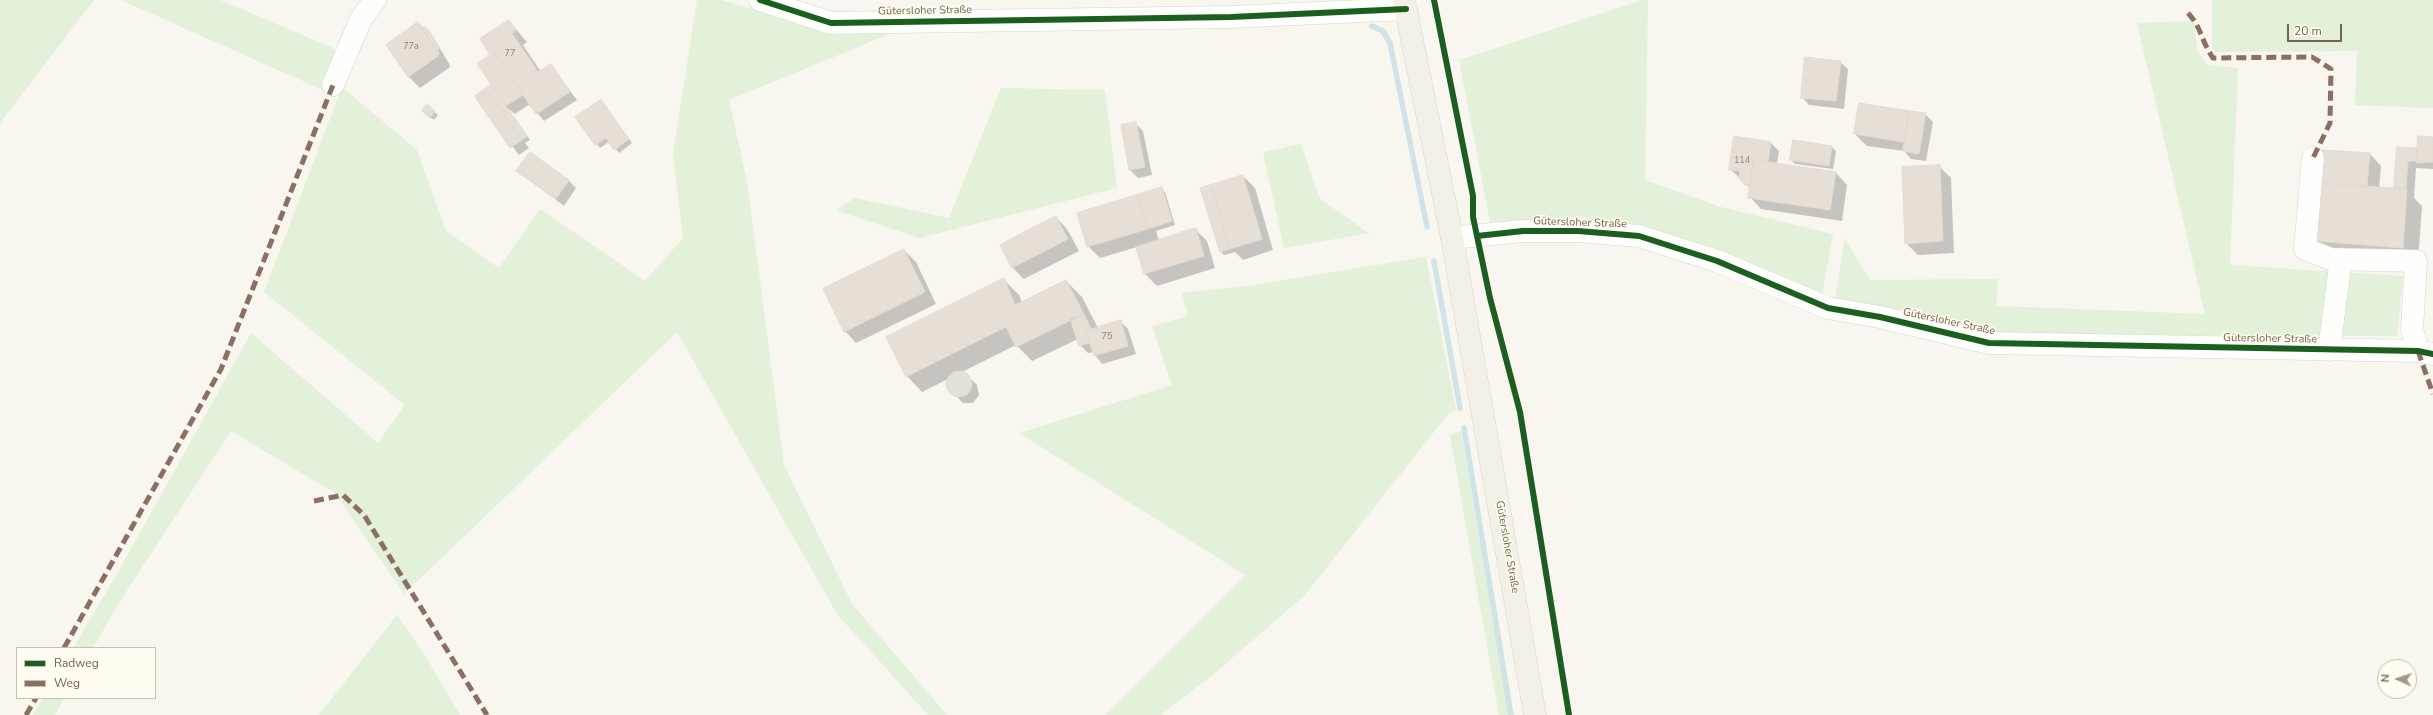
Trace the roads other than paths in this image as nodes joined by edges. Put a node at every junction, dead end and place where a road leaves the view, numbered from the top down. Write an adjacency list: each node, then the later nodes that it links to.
1 (375, 0): 5 (street)
2 (760, 0): 4 (street, Gütersloher Straße)
3 (1405, 4): 4 (street, Gütersloher Straße); 7 (main road, Gütersloher Straße)
4 (1120, 9)
5 (333, 85)
6 (2313, 158): 8 (street)
7 (1452, 238): 9 (street, Gütersloher Straße); 11 (main road, Gütersloher Straße)
8 (2341, 259): 9 (street); 10 (street)
9 (2329, 350): 10 (street, Gütersloher Straße)
10 (2426, 353)
11 (1535, 715)

